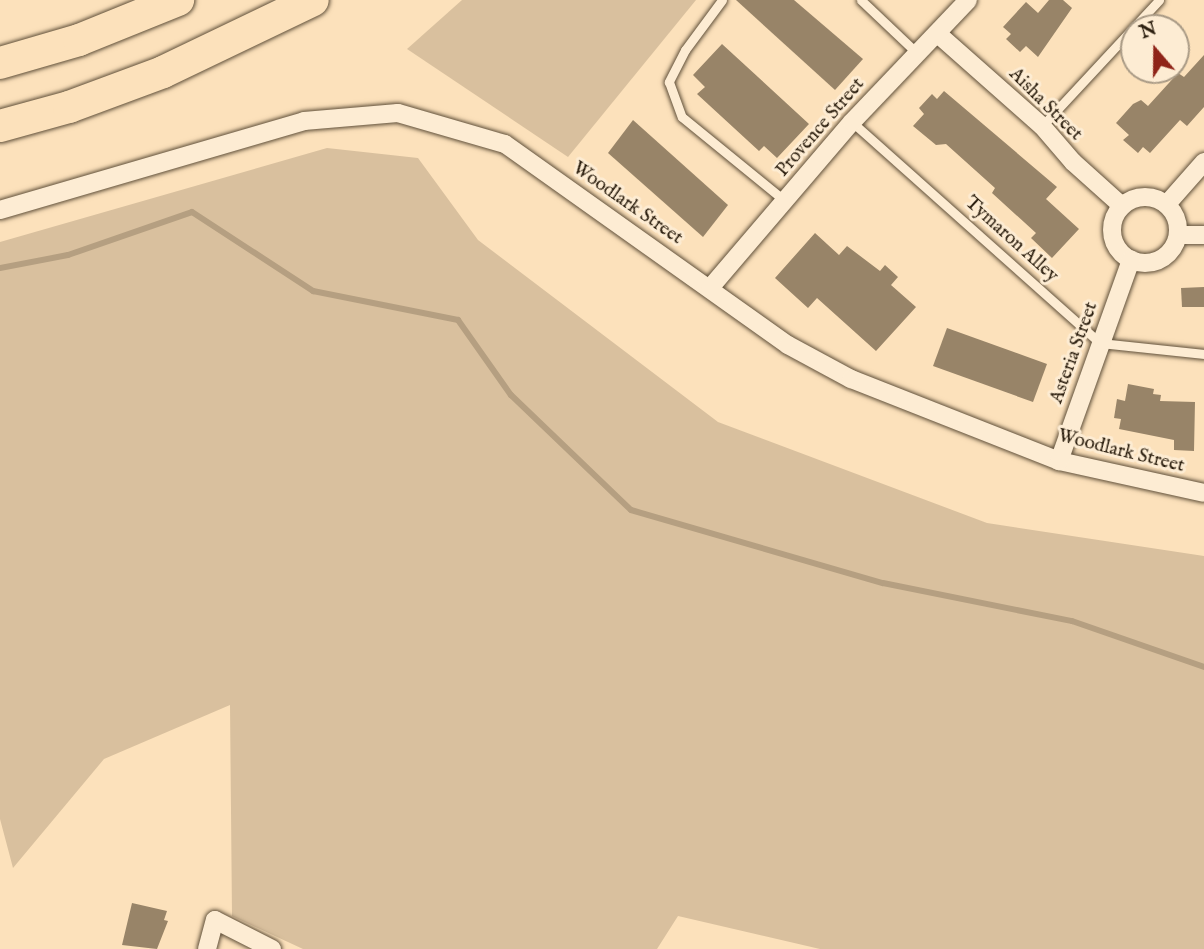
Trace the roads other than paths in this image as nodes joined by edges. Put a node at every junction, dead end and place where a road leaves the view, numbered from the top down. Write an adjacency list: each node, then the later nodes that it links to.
1 (178, 0): 9 (highway)
2 (313, 0): 11 (highway)
3 (722, 0): 14 (lane)
4 (861, 0): 8 (lane)
5 (968, 0): 7 (street, Provence Street)
6 (1159, 0): 12 (lane)
7 (939, 36): 8 (street, Provence Street); 12 (street, Aisha Street)
8 (919, 54): 10 (street, Provence Street)
9 (0, 63)
10 (852, 122): 14 (street, Provence Street); 22 (lane, Tymaron Alley)
11 (0, 126)
12 (1042, 126): 16 (street, Aisha Street)
13 (1204, 162): 15 (street)
14 (785, 201): 21 (street, Provence Street)
15 (1167, 204): 16 (street); 18 (street)
16 (1122, 206): 20 (street)
17 (0, 210): 21 (street, Woodlark Street)
18 (1178, 235): 19 (street); 20 (street)
19 (1204, 235)
20 (1131, 260): 22 (street, Asteria Street)
21 (710, 288): 24 (street, Woodlark Street)
22 (1100, 343): 23 (lane); 24 (street, Asteria Street)
23 (1204, 354)
24 (1059, 461): 25 (street, Woodlark Street)
25 (1204, 493)
26 (207, 949): 27 (street)
27 (272, 949)

